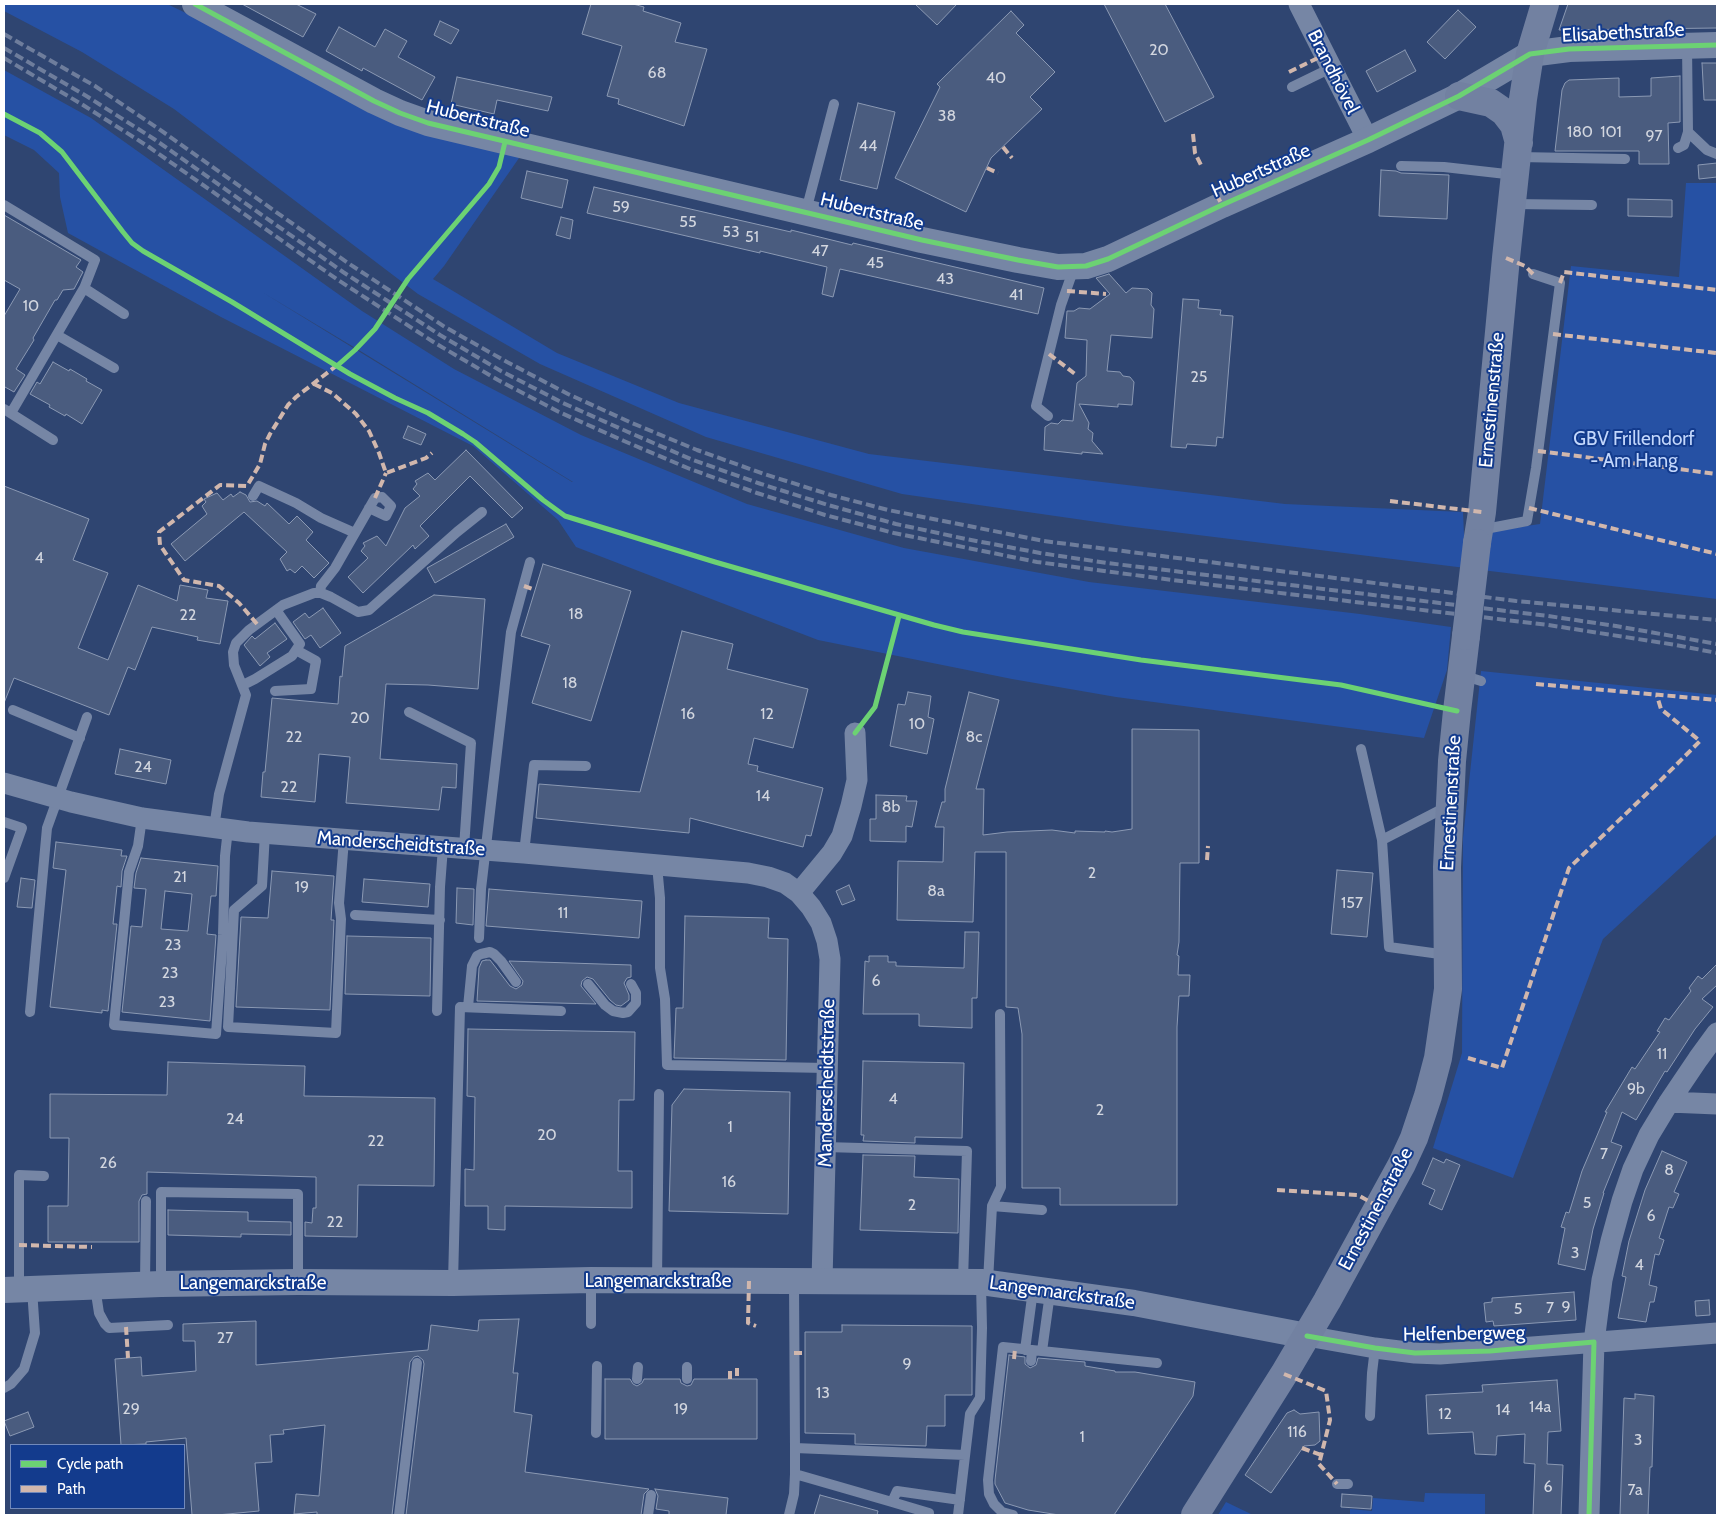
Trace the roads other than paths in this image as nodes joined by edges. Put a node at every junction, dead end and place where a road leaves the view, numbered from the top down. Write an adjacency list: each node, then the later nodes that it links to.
1 (194, 4): 21 (street, Hubertstraße)
2 (1299, 4): 7 (street, Brandhövel)
3 (1546, 4): 6 (main road, Ernestinenstraße)
4 (1717, 44): 5 (street, Elisabethstraße)
5 (1687, 45): 6 (street, Elisabethstraße); 11 (lane)
6 (1530, 54): 9 (street, Hubertstraße); 15 (main road, Ernestinenstraße)
7 (1331, 68): 8 (lane); 12 (street, Brandhövel)
8 (1292, 87)
9 (1459, 96): 12 (street, Hubertstraße); 15 (main road)
10 (834, 104): 21 (lane)
11 (1688, 132): 13 (lane); 14 (lane)
12 (1368, 140): 22 (street, Hubertstraße)
13 (1678, 148)
14 (1717, 154)
15 (1517, 159): 16 (lane); 17 (lane); 18 (main road, Ernestinenstraße)
16 (1625, 159)
17 (1401, 166)
18 (1512, 204): 20 (lane); 35 (main road, Ernestinenstraße)
19 (4, 205): 24 (lane)
20 (1592, 206)
21 (806, 211): 22 (street, Hubertstraße)
22 (1074, 267): 29 (lane)
23 (1533, 274): 35 (lane)
24 (83, 290): 25 (lane); 26 (lane)
25 (124, 314)
26 (57, 335): 27 (lane); 28 (lane)
27 (114, 368)
28 (8, 411): 30 (lane)
29 (1048, 416)
30 (53, 440)
31 (252, 496): 34 (lane)
32 (369, 508): 34 (lane)
33 (482, 512): 37 (lane)
34 (355, 533): 37 (lane)
35 (1478, 537): 51 (main road, Ernestinenstraße, bridge)
36 (530, 562): 59 (lane)
37 (320, 593): 38 (lane)
38 (276, 610): 39 (lane); 40 (lane)
39 (296, 650): 40 (lane); 41 (lane)
40 (243, 684): 54 (lane)
41 (275, 691)
42 (12, 710): 46 (lane)
43 (409, 712): 58 (lane)
44 (87, 717): 46 (lane)
45 (855, 733): 63 (street)
46 (80, 738): 50 (lane)
47 (1361, 749): 57 (lane)
48 (586, 766): 60 (lane)
49 (4, 783): 50 (street, Manderscheidtstraße)
50 (57, 798): 52 (street, Manderscheidtstraße); 74 (lane)
51 (1451, 805): 57 (lane); 67 (main road, Ernestinenstraße)
52 (142, 818): 54 (street, Manderscheidtstraße); 54 (lane)
53 (4, 822): 62 (lane)
54 (221, 829): 55 (street, Manderscheidtstraße)
55 (265, 833): 56 (street, Manderscheidtstraße); 56 (lane)
56 (344, 839): 58 (street, Manderscheidtstraße)
57 (1382, 840): 67 (lane)
58 (453, 847): 59 (street, Manderscheidtstraße); 65 (lane)
59 (486, 850): 60 (street, Manderscheidtstraße); 66 (lane)
60 (524, 853): 61 (street, Manderscheidtstraße)
61 (657, 865): 63 (street, Manderscheidtstraße); 77 (lane)
62 (4, 878)
63 (799, 893): 77 (street, Manderscheidtstraße)
64 (355, 915): 65 (lane)
65 (440, 920): 72 (lane)
66 (479, 938)
67 (1448, 955): 100 (main road, Ernestinenstraße)
68 (516, 982): 71 (lane)
69 (588, 984): 70 (lane)
70 (631, 984)
71 (468, 1007): 73 (lane); 92 (lane)
72 (438, 1010)
73 (561, 1011)
74 (30, 1012)
75 (1000, 1014): 84 (lane)
76 (1717, 1034): 79 (street)
77 (827, 1068): 81 (street, Manderscheidtstraße)
78 (659, 1094): 87 (lane)
79 (1669, 1102): 80 (street); 101 (street)
80 (1717, 1104)
81 (826, 1147): 89 (street, Manderscheidtstraße); 91 (lane)
82 (44, 1176): 95 (lane)
83 (146, 1202): 93 (lane)
84 (992, 1206): 85 (lane); 91 (lane)
85 (1042, 1210)
86 (591, 1280): 87 (street, Langemarckstraße); 92 (street, Langemarckstraße); 97 (lane)
87 (658, 1281): 88 (street, Langemarckstraße)
88 (794, 1281): 89 (street, Langemarckstraße); 114 (lane)
89 (822, 1281): 91 (street, Langemarckstraße)
90 (298, 1282): 92 (street, Langemarckstraße); 93 (street, Langemarckstraße); 93 (lane)
91 (978, 1282): 96 (street, Langemarckstraße); 115 (lane)
92 (453, 1283)
93 (153, 1284): 94 (street, Langemarckstraße)
94 (95, 1286): 95 (street, Langemarckstraße); 98 (lane)
95 (18, 1289): 111 (lane)
96 (1041, 1290): 100 (street, Langemarckstraße); 103 (lane); 103 (lane)
97 (591, 1324)
98 (168, 1325)
99 (1717, 1333): 101 (street, Helfenbergweg)
100 (1307, 1336): 102 (street, Helfenbergweg); 128 (main road, Ernestinenstraße)
101 (1594, 1342): 102 (street, Helfenbergweg); 129 (street)
102 (1375, 1348): 112 (lane)
103 (1037, 1355): 104 (lane); 127 (lane)
104 (1157, 1363)
105 (417, 1364): 122 (lane)
106 (597, 1366): 113 (lane)
107 (638, 1367): 109 (lane)
108 (686, 1367): 110 (lane)
109 (637, 1379)
110 (686, 1379)
111 (4, 1388)
112 (1370, 1416)
113 (596, 1434)
114 (796, 1448): 115 (lane); 116 (lane)
115 (965, 1455): 120 (lane)
116 (795, 1474): 121 (lane); 124 (lane)
117 (1337, 1484): 118 (lane)
118 (1348, 1484)
119 (651, 1495): 123 (lane)
120 (960, 1500): 121 (lane); 126 (lane)
121 (892, 1502): 125 (lane)
122 (399, 1515)
123 (648, 1515)
124 (790, 1515)
125 (929, 1515)
126 (958, 1515)
127 (1013, 1515)
128 (1195, 1515)
129 (1589, 1515)

